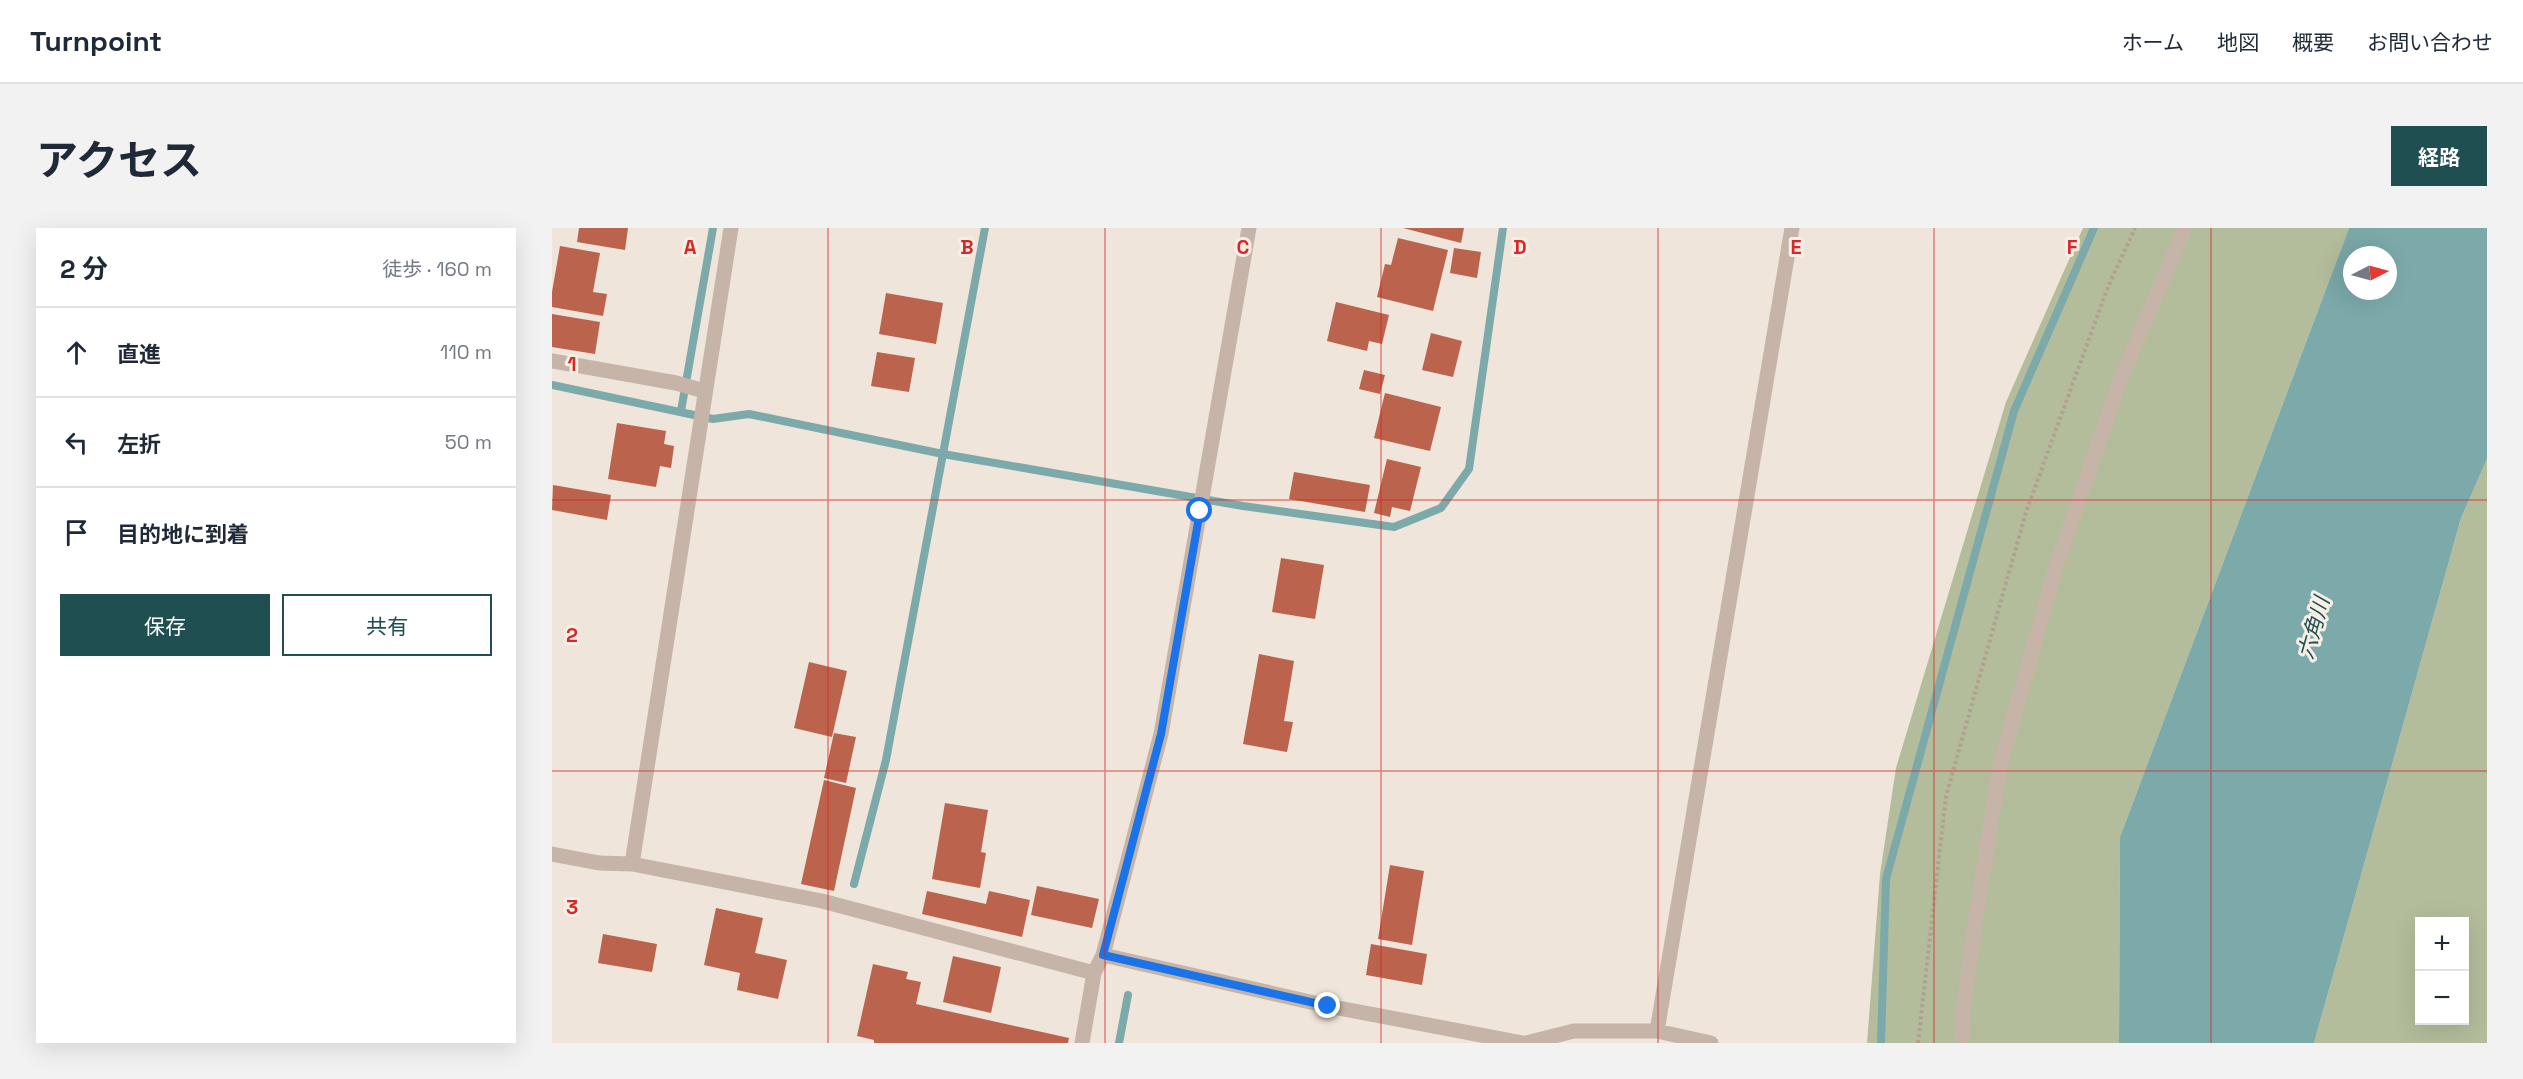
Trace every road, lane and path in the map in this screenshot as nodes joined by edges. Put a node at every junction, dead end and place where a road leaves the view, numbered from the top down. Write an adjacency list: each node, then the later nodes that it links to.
1 (731, 228): 7 (street)
2 (1249, 228): 10 (street)
3 (1792, 228): 12 (street)
4 (2135, 228): 17 (path)
5 (2185, 228): 18 (street)
6 (552, 361): 7 (street)
7 (704, 396): 9 (street)
8 (552, 854): 9 (street)
9 (632, 864): 11 (street)
10 (1103, 955): 11 (street); 15 (street)
11 (1094, 973): 14 (street)
12 (1657, 1031): 13 (street); 16 (street)
13 (1573, 1037): 15 (street)
14 (1082, 1043)
15 (1524, 1043)
16 (1711, 1043)
17 (1918, 1043)
18 (1962, 1043)

